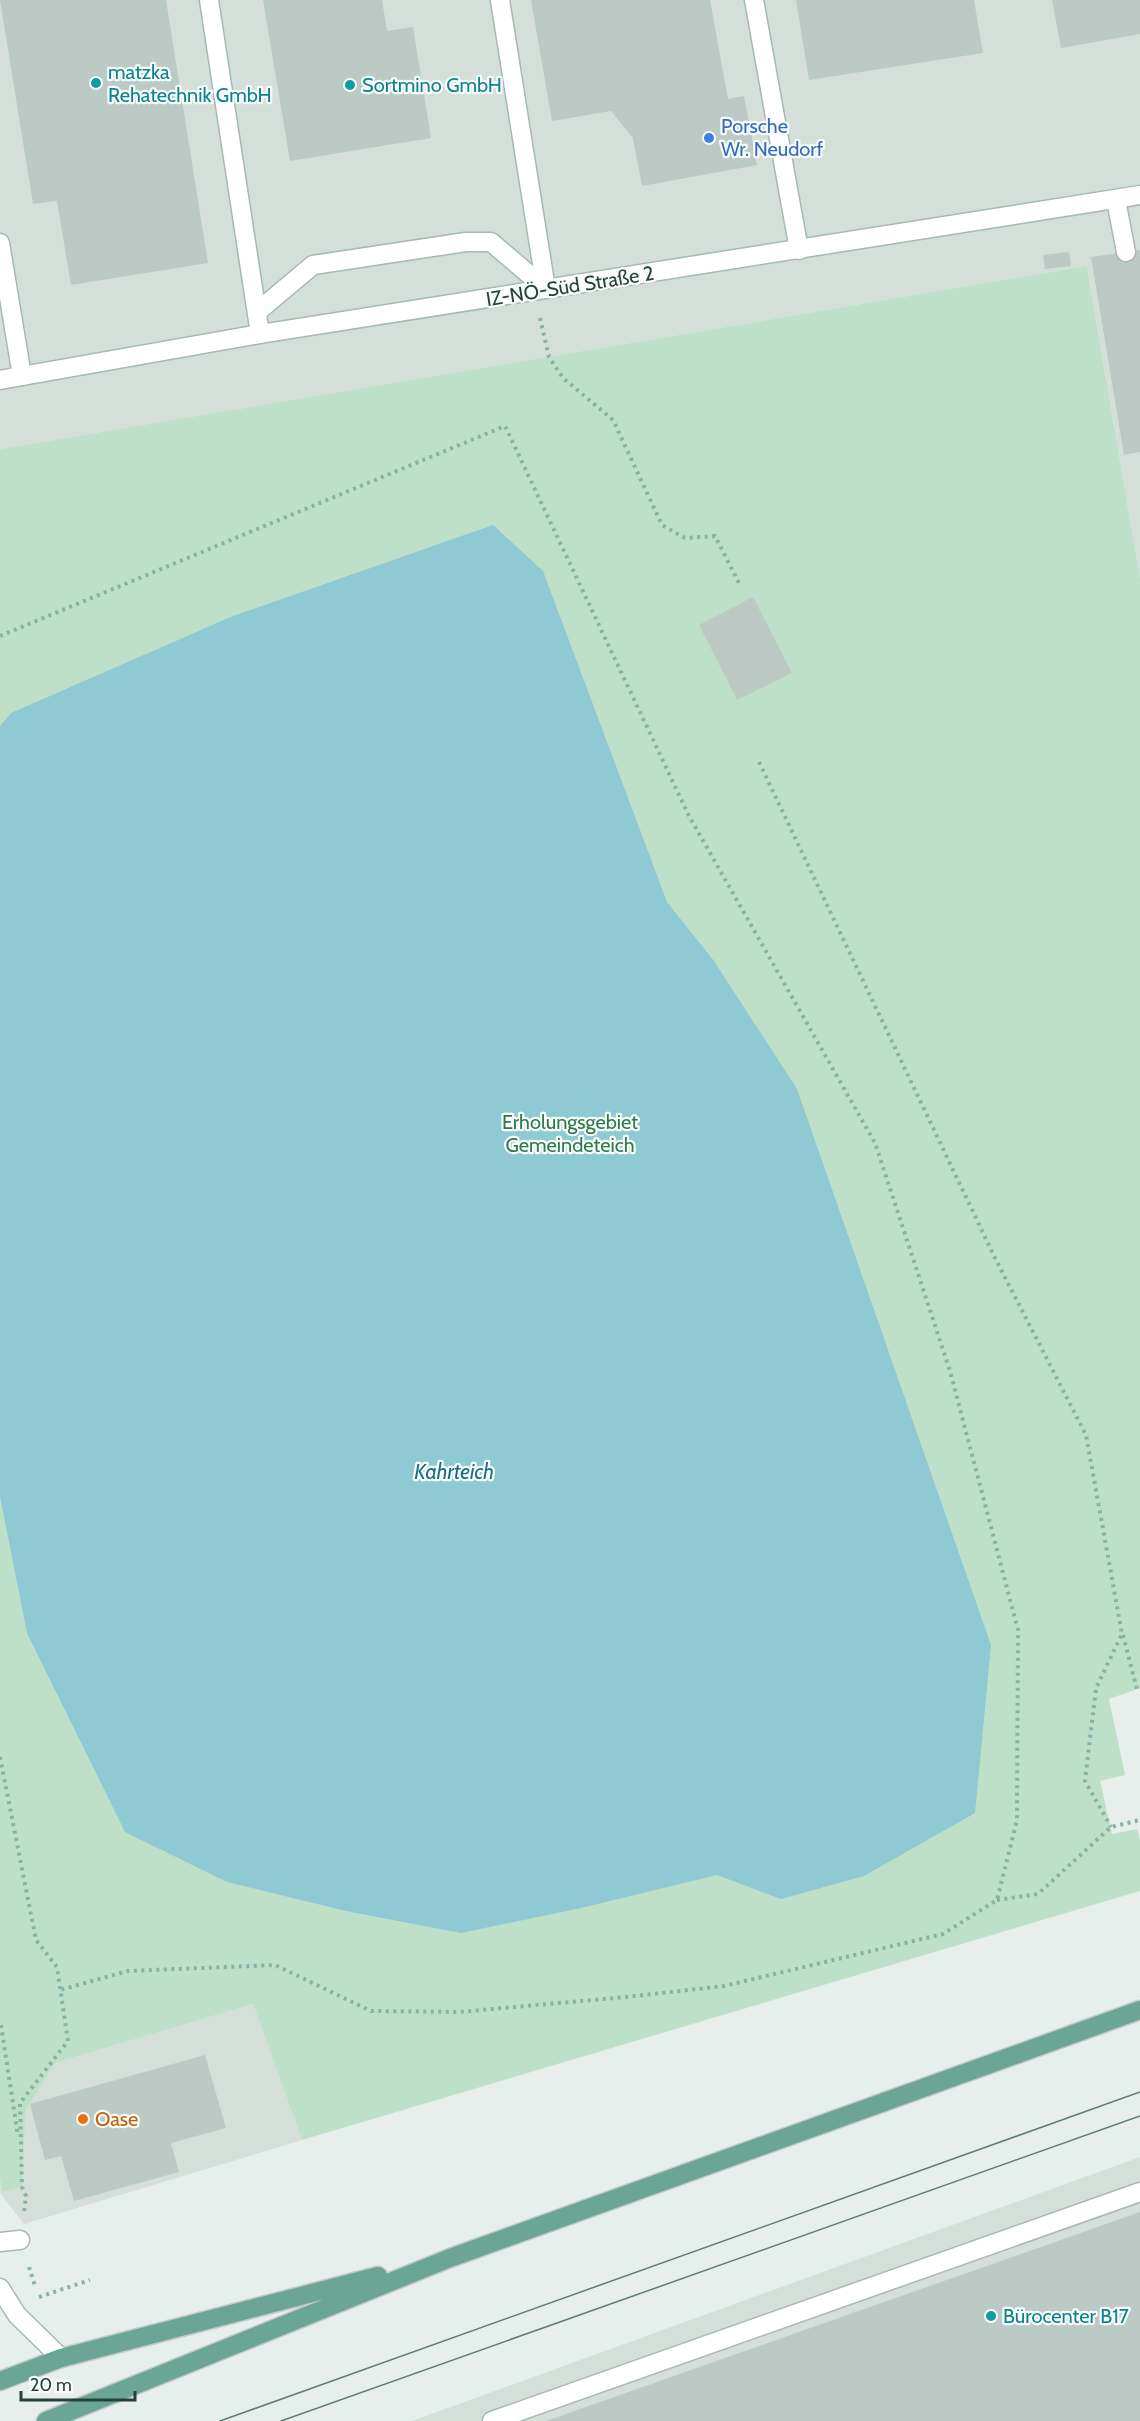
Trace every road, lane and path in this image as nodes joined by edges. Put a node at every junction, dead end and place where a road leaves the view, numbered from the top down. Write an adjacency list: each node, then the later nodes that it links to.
1 (209, 0): 10 (street)
2 (500, 0): 9 (street)
3 (754, 0): 7 (street)
4 (1140, 195): 5 (street, IZ-NÖ-Süd Straße 2)
5 (1116, 200): 7 (street, IZ-NÖ-Süd Straße 2); 8 (street)
6 (0, 243): 12 (street)
7 (799, 250): 9 (street, IZ-NÖ-Süd Straße 2)
8 (1126, 252)
9 (540, 290): 10 (street); 11 (street, IZ-NÖ-Süd Straße 2); 14 (path)
10 (257, 312): 11 (street)
11 (261, 334): 12 (street, IZ-NÖ-Süd Straße 2)
12 (22, 376): 13 (street, IZ-NÖ-Süd Straße 2)
13 (0, 380)
14 (740, 585)
15 (0, 636): 22 (path)
16 (759, 762): 17 (path)
17 (1122, 1634): 18 (path); 21 (path)
18 (1137, 1689)
19 (0, 1757): 23 (path)
20 (1140, 1820): 21 (path)
21 (1111, 1827): 22 (path)
22 (997, 1900): 23 (path)
23 (60, 1990): 26 (path)
24 (1140, 2010): 30 (main road)
25 (1, 2025): 26 (path)
26 (21, 2151): 28 (path)
27 (1140, 2192): 38 (street)
28 (20, 2240): 29 (street); 33 (path)
29 (0, 2242)
30 (450, 2258): 35 (main road); 37 (main road)
31 (90, 2280): 33 (path)
32 (0, 2288): 35 (street)
33 (39, 2297): 34 (path)
34 (35, 2303)
35 (61, 2358): 36 (main road)
36 (0, 2381)
37 (46, 2421)
38 (492, 2421)

